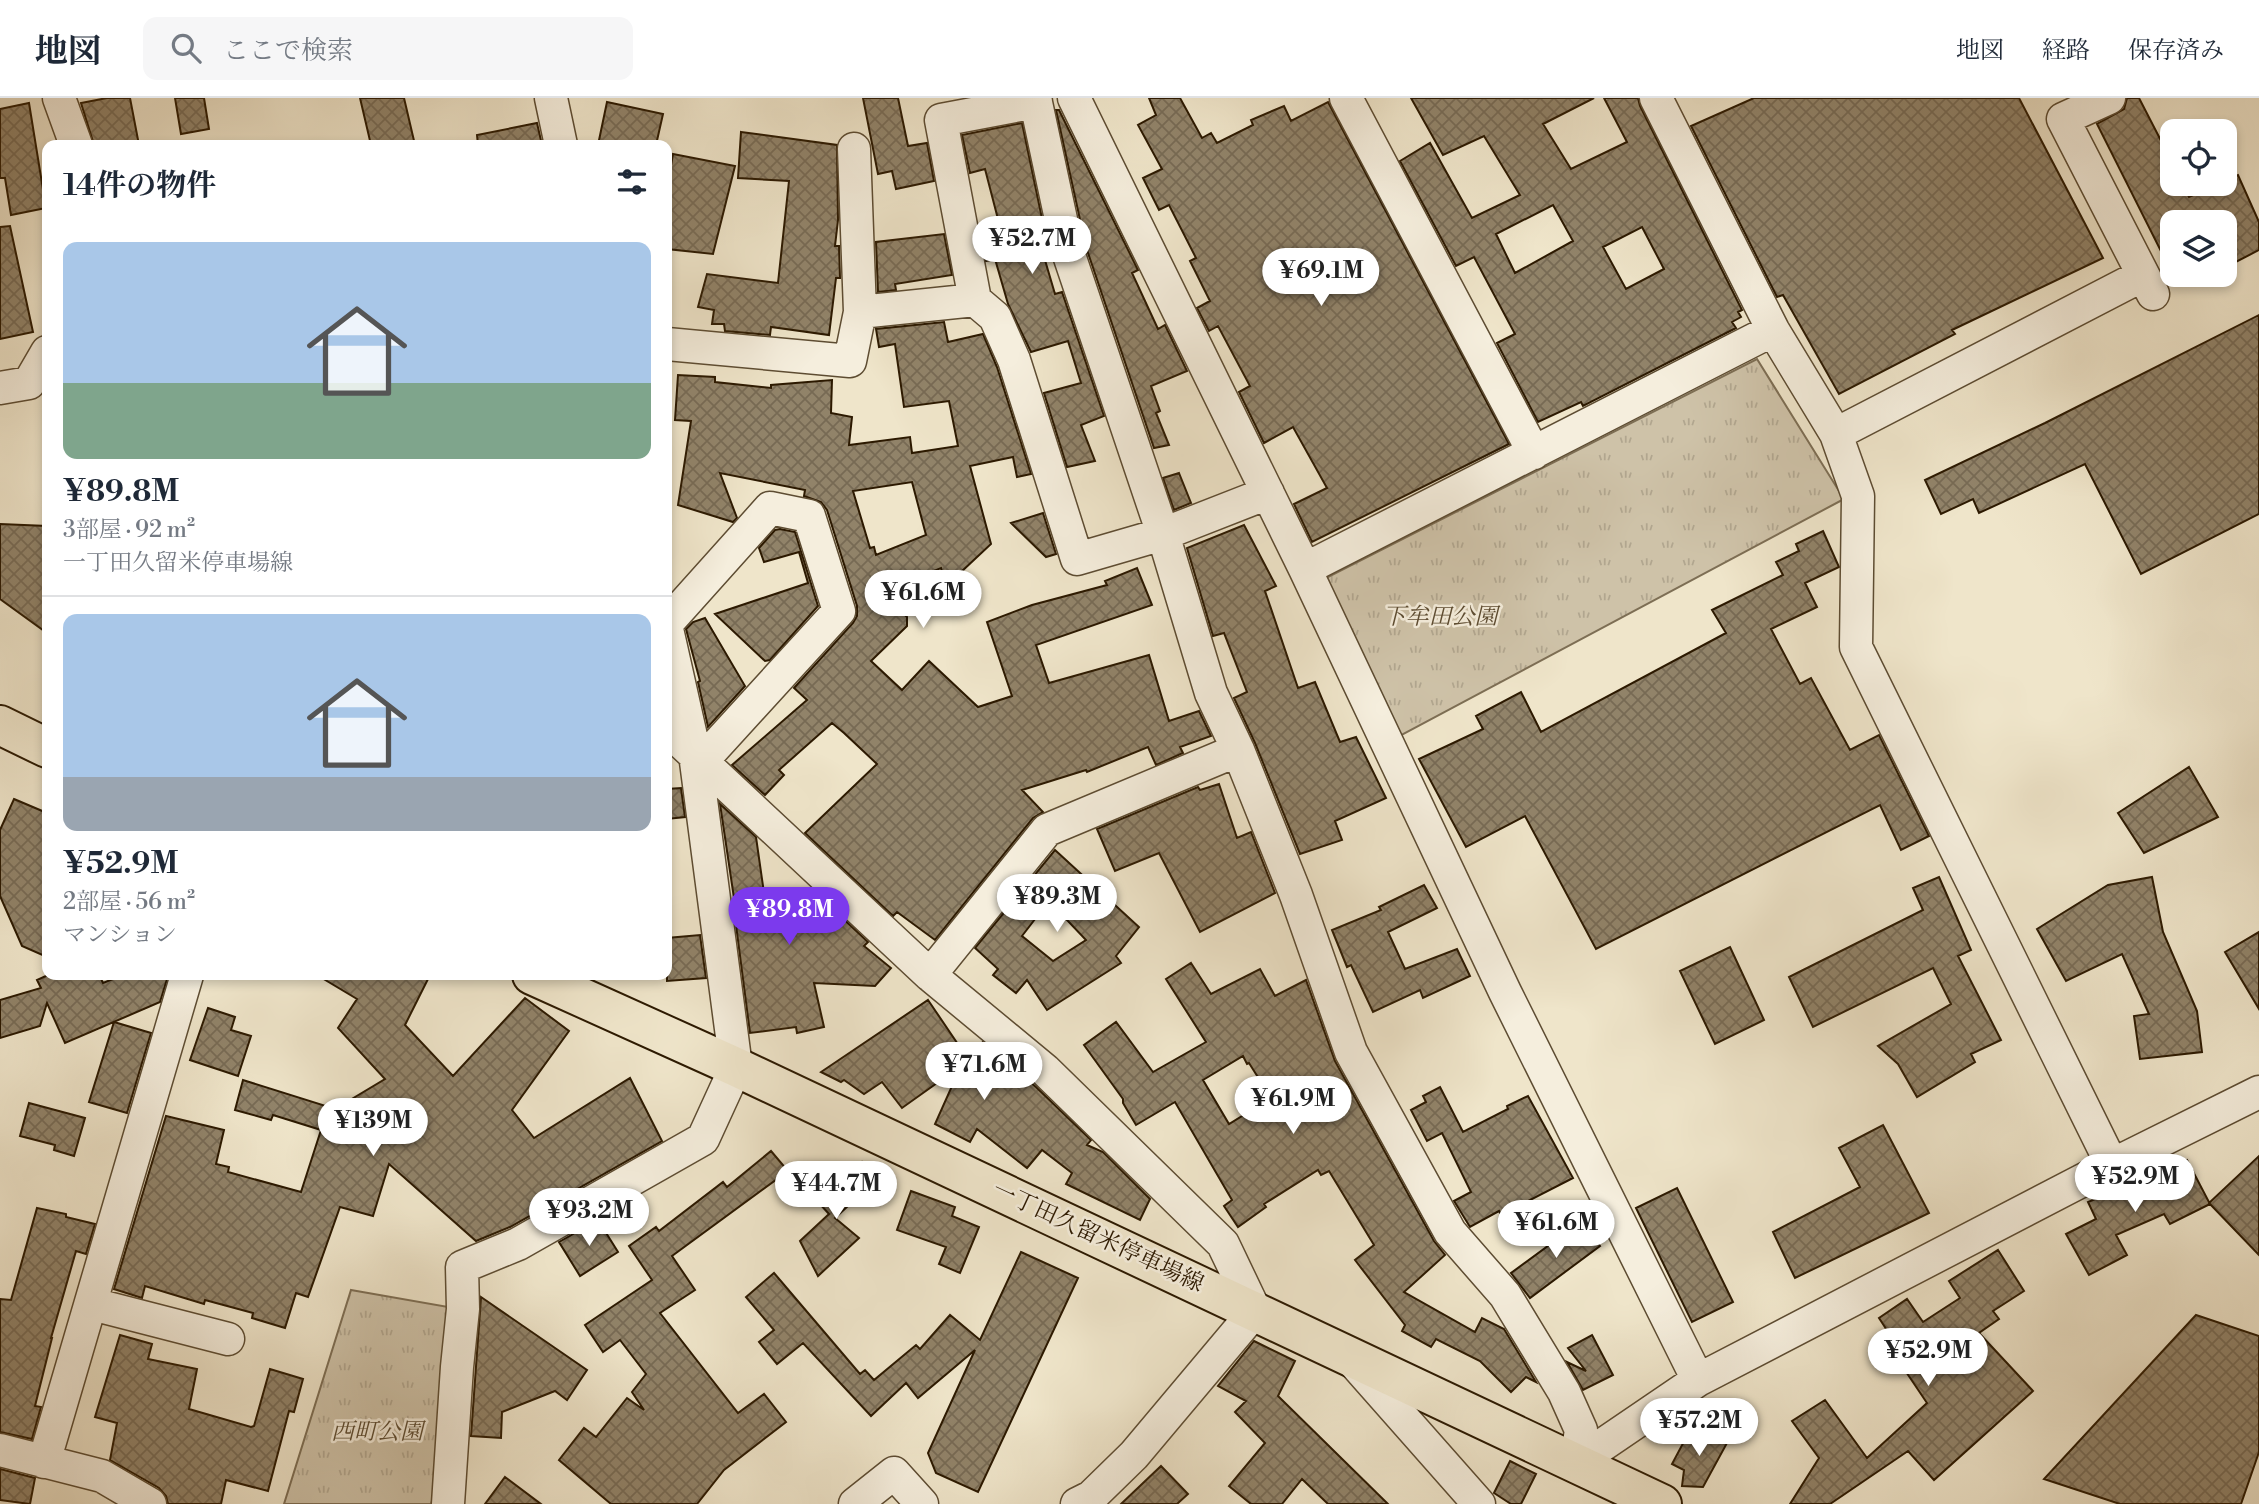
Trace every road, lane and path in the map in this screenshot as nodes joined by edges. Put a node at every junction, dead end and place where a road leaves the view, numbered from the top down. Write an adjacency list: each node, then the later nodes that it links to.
1 (59, 98): 8 (street)
2 (551, 98): 9 (street)
3 (1074, 98): 19 (street)
4 (1346, 98): 18 (street)
5 (1656, 98): 13 (street)
6 (2109, 98): 17 (street)
7 (1035, 100): 11 (street); 20 (street)
8 (74, 140)
9 (560, 140)
10 (854, 149): 12 (street)
11 (975, 300): 12 (street); 20 (street)
12 (860, 312): 14 (street)
13 (1773, 330): 17 (street); 18 (street)
14 (672, 344)
15 (42, 361): 16 (street)
16 (0, 388)
17 (1836, 434): 34 (street)
18 (1534, 453): 21 (street)
19 (1268, 493): 20 (street); 21 (street)
20 (1163, 534): 27 (street)
21 (1305, 569): 39 (street)
22 (672, 618): 28 (street)
23 (672, 649): 28 (street)
24 (0, 726): 26 (main road)
25 (672, 734): 28 (street)
26 (42, 746)
27 (1238, 750): 29 (street); 42 (street)
28 (699, 758): 29 (street); 32 (street)
29 (930, 975): 36 (street)
30 (186, 980): 35 (street)
31 (543, 980): 32 (main road, 一丁田久留米停車場線)
32 (736, 1067): 36 (main road, 一丁田久留米停車場線); 44 (street)
33 (2259, 1092): 34 (street)
34 (2112, 1165): 39 (street)
35 (92, 1304): 37 (street); 41 (street)
36 (1255, 1311): 38 (main road, 一丁田久留米停車場線); 47 (street)
37 (228, 1339)
38 (1346, 1354): 42 (main road, 一丁田久留米停車場線); 48 (street)
39 (1698, 1380): 42 (street)
40 (0, 1450): 41 (street)
41 (44, 1462): 43 (street)
42 (1576, 1463): 49 (main road, 一丁田久留米停車場線)
43 (150, 1504)
44 (448, 1504)
45 (855, 1504): 46 (street)
46 (922, 1504)
47 (1077, 1504)
48 (1479, 1504)
49 (1662, 1504)

